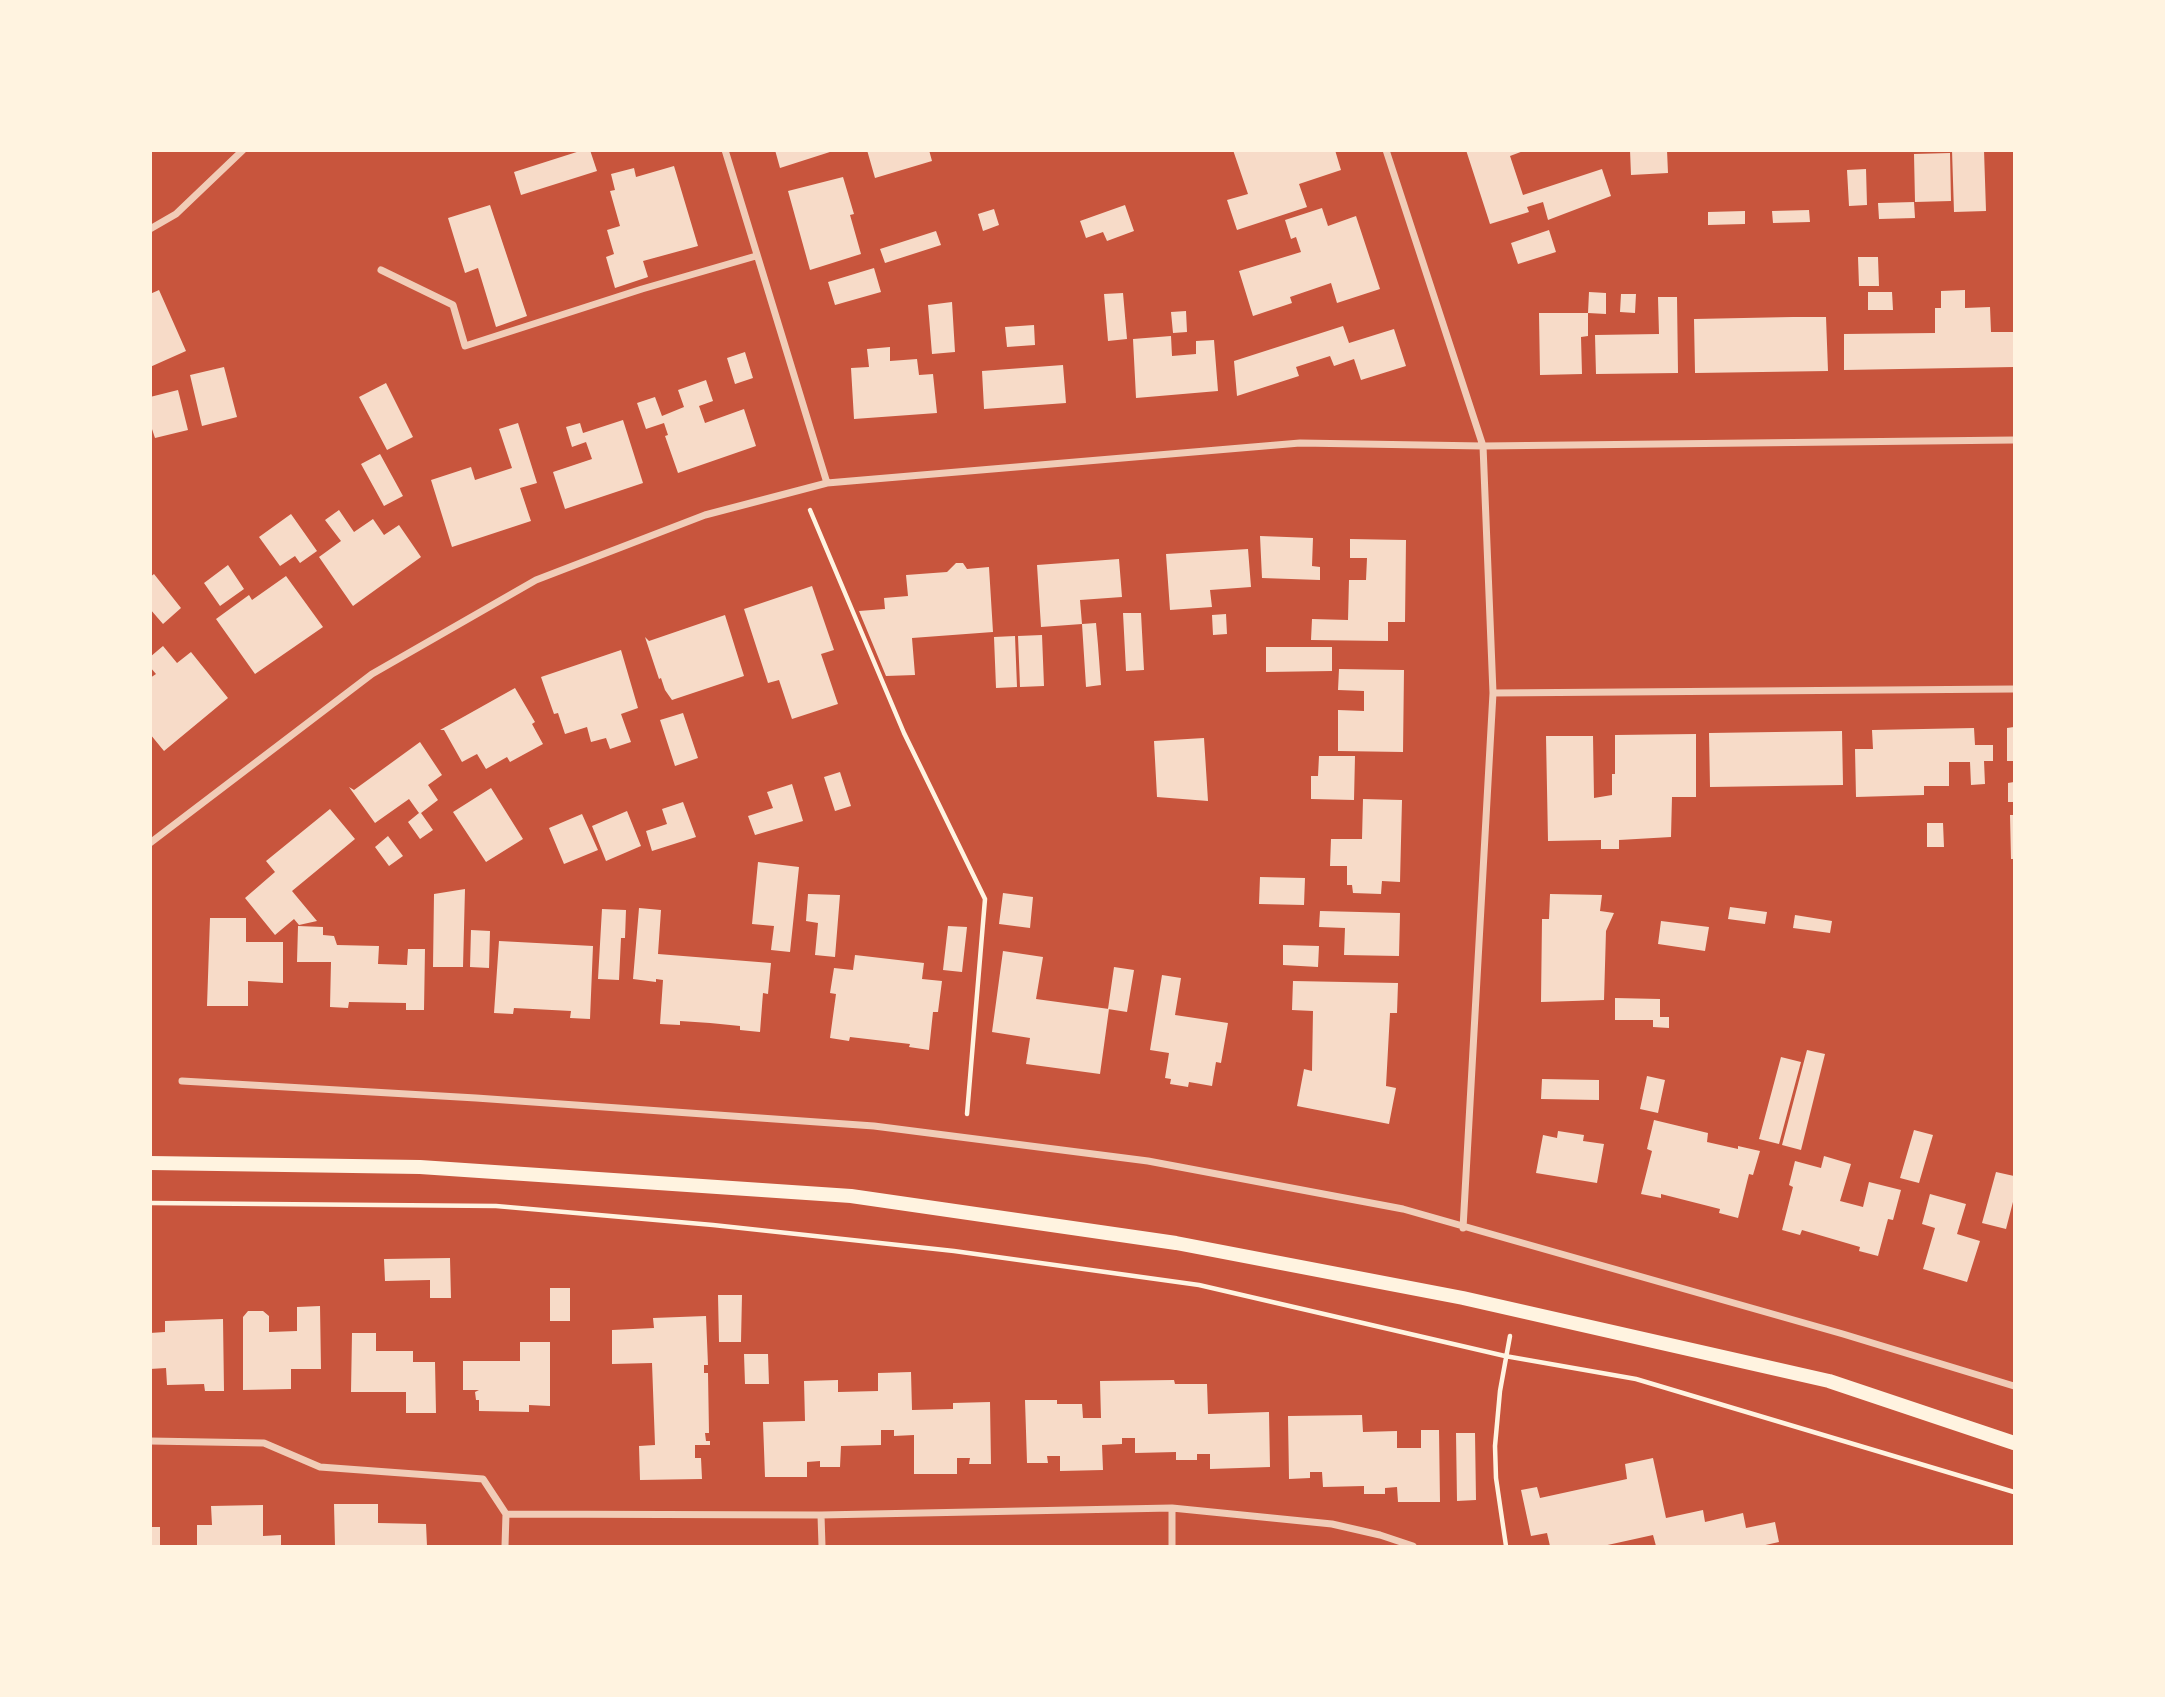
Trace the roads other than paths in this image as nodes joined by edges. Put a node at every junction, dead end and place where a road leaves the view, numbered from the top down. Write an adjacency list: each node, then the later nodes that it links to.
1 (243, 150): 4 (street)
2 (725, 150): 5 (street)
3 (1386, 150): 8 (street)
4 (150, 229)
5 (756, 256): 6 (street); 9 (street)
6 (381, 270)
7 (2014, 440): 8 (street)
8 (1483, 446): 9 (street); 11 (street)
9 (827, 484): 12 (street)
10 (2014, 689): 11 (street)
11 (1493, 692): 15 (street)
12 (150, 843)
13 (181, 1081): 15 (street)
14 (150, 1163): 18 (main road)
15 (1462, 1227): 16 (street)
16 (2014, 1387)
17 (150, 1441): 20 (street)
18 (2014, 1443)
19 (1172, 1508): 21 (street); 24 (street); 25 (street)
20 (506, 1514): 21 (street); 22 (street)
21 (821, 1516): 23 (street)
22 (505, 1546)
23 (822, 1546)
24 (1172, 1546)
25 (1413, 1546)

